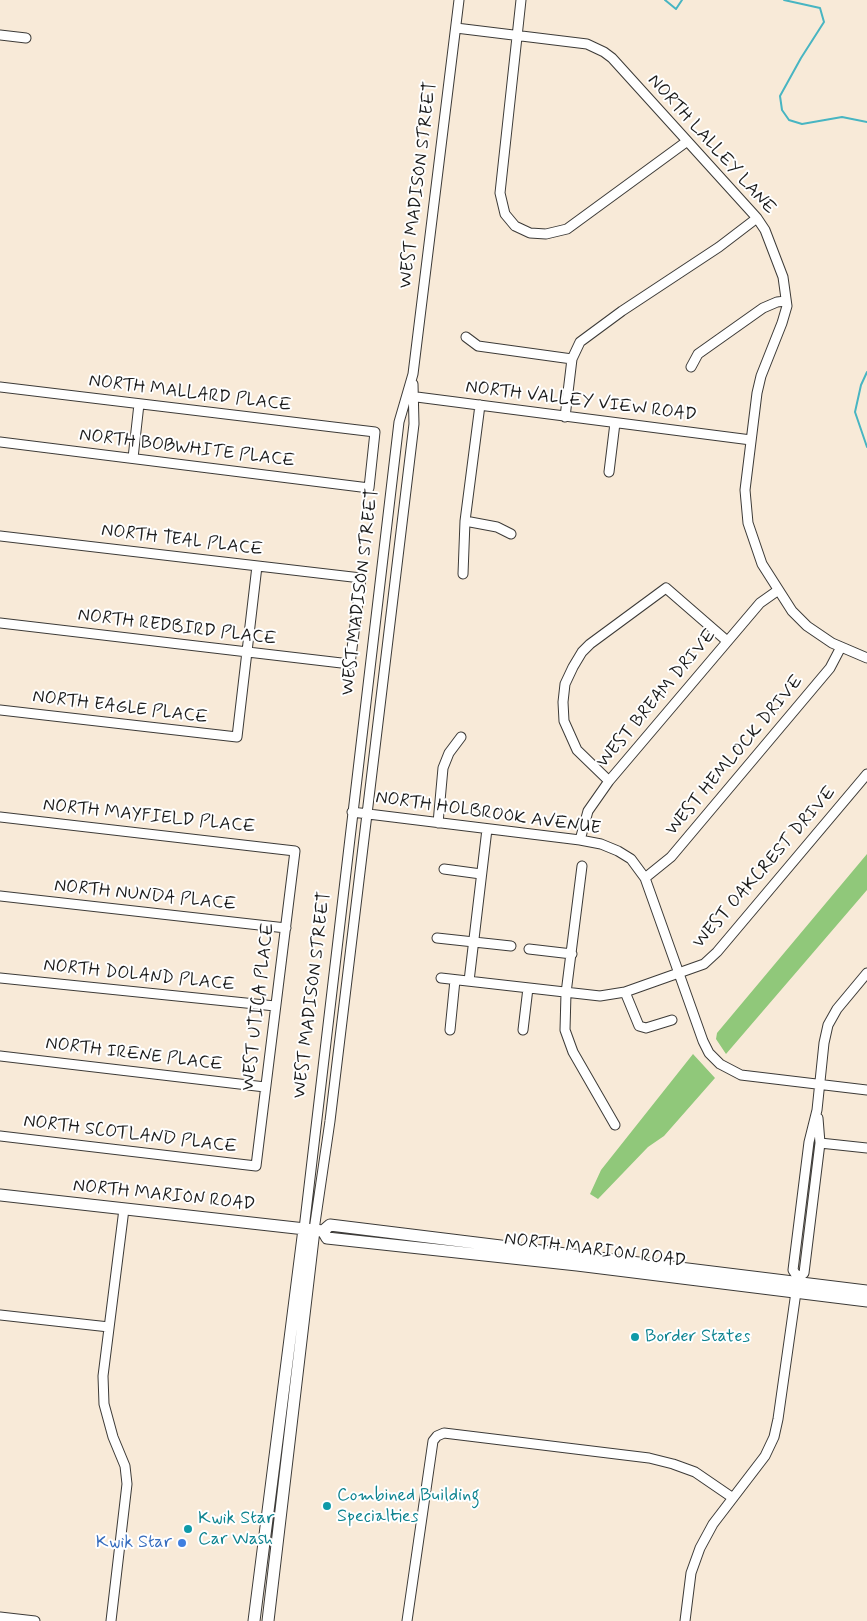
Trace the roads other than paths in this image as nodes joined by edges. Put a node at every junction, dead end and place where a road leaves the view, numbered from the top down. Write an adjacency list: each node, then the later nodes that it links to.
1 (459, 0): 3 (street, WEST MADISON STREET)
2 (521, 0): 5 (street)
3 (456, 28): 5 (street, NORTH LALLEY LANE); 14 (street, WEST MADISON STREET)
4 (0, 35): 6 (street)
5 (517, 35): 7 (street, NORTH LALLEY LANE); 7 (street)
6 (26, 38)
7 (686, 142): 8 (street, NORTH LALLEY LANE)
8 (757, 218): 9 (street, NORTH LALLEY LANE); 11 (street)
9 (786, 301): 12 (street); 19 (street, NORTH LALLEY LANE)
10 (466, 337): 11 (street)
11 (572, 359): 17 (street)
12 (692, 367)
13 (0, 387): 15 (street, NORTH MALLARD PLACE)
14 (410, 396): 16 (street, NORTH VALLEY VIEW ROAD); 40 (street, WEST MADISON STREET); 41 (street, WEST MADISON STREET)
15 (139, 404): 21 (street); 23 (street, NORTH MALLARD PLACE)
16 (480, 405): 17 (street, NORTH VALLEY VIEW ROAD); 24 (street)
17 (565, 417): 18 (street, NORTH VALLEY VIEW ROAD)
18 (615, 423): 19 (street, NORTH VALLEY VIEW ROAD); 22 (street)
19 (751, 440): 29 (street, NORTH LALLEY LANE)
20 (0, 442): 21 (street, NORTH BOBWHITE PLACE)
21 (133, 458): 23 (street, NORTH BOBWHITE PLACE)
22 (609, 472)
23 (369, 488)
24 (465, 521): 25 (street); 28 (street)
25 (511, 534)
26 (0, 536): 27 (street, NORTH TEAL PLACE)
27 (256, 566): 33 (street); 35 (street, NORTH TEAL PLACE)
28 (463, 574)
29 (777, 591): 31 (street, WEST BREAM DRIVE); 32 (street, NORTH LALLEY LANE)
30 (0, 623): 33 (street, NORTH REDBIRD PLACE)
31 (726, 641): 39 (street, WEST BREAM DRIVE); 39 (street)
32 (841, 647): 34 (street, NORTH LALLEY LANE); 50 (street, WEST HEMLOCK DRIVE)
33 (248, 653): 35 (street, NORTH REDBIRD PLACE); 36 (street, NORTH EAGLE PLACE)
34 (867, 658)
35 (350, 664)
36 (0, 710)
37 (461, 737): 43 (street)
38 (867, 774): 58 (street, WEST OAKCREST DRIVE)
39 (609, 782): 45 (street, WEST BREAM DRIVE)
40 (352, 812): 41 (street, NORTH HOLBROOK AVENUE); 83 (street, WEST MADISON STREET)
41 (367, 814): 43 (street, NORTH HOLBROOK AVENUE); 83 (street, WEST MADISON STREET)
42 (0, 817): 46 (street, NORTH MAYFIELD PLACE)
43 (438, 823): 44 (street, NORTH HOLBROOK AVENUE)
44 (487, 829): 45 (street, NORTH HOLBROOK AVENUE); 49 (street)
45 (580, 840): 50 (street, NORTH HOLBROOK AVENUE)
46 (295, 851): 52 (street, WEST UTICA PLACE)
47 (582, 866): 57 (street)
48 (444, 869): 49 (street)
49 (482, 874): 54 (street)
50 (645, 878): 58 (street, NORTH HOLBROOK AVENUE)
51 (0, 896): 52 (street, NORTH NUNDA PLACE)
52 (286, 928): 67 (street, WEST UTICA PLACE)
53 (437, 938): 54 (street)
54 (474, 942): 55 (street); 63 (street)
55 (510, 946)
56 (529, 949): 57 (street)
57 (572, 954): 66 (street)
58 (680, 973): 65 (street, WEST OAKCREST DRIVE); 72 (street, NORTH HOLBROOK AVENUE)
59 (867, 973): 72 (street)
60 (0, 978): 67 (street, NORTH DOLAND PLACE)
61 (441, 978): 62 (street, WEST OAKCREST DRIVE)
62 (455, 980): 63 (street, WEST OAKCREST DRIVE); 69 (street)
63 (469, 982): 64 (street, WEST OAKCREST DRIVE)
64 (528, 988): 66 (street, WEST OAKCREST DRIVE); 70 (street)
65 (625, 992): 66 (street, WEST OAKCREST DRIVE); 68 (street)
66 (566, 993): 76 (street)
67 (275, 1006): 73 (street, WEST UTICA PLACE)
68 (672, 1020)
69 (450, 1030)
70 (523, 1030)
71 (0, 1056): 73 (street, NORTH IRENE PLACE)
72 (820, 1084): 74 (street, NORTH HOLBROOK AVENUE); 75 (street)
73 (265, 1087): 80 (street, WEST UTICA PLACE)
74 (867, 1090)
75 (817, 1110): 78 (street); 84 (street)
76 (615, 1125)
77 (0, 1136): 80 (street, NORTH SCOTLAND PLACE)
78 (820, 1143): 79 (street); 84 (street)
79 (867, 1148)
80 (256, 1166)
81 (0, 1195): 82 (main road, NORTH MARION ROAD)
82 (124, 1209): 83 (main road, NORTH MARION ROAD); 88 (street)
83 (314, 1230): 84 (main road, NORTH MARION ROAD); 93 (main road, WEST MADISON STREET); 94 (main road, WEST MADISON STREET)
84 (797, 1285): 85 (main road, NORTH MARION ROAD); 86 (main road, NORTH MARION ROAD); 89 (street)
85 (867, 1291)
86 (867, 1301)
87 (0, 1315): 88 (street)
88 (109, 1327): 92 (street)
89 (733, 1498): 95 (street); 96 (street)
90 (0, 1617): 91 (street)
91 (35, 1621)
92 (112, 1621)
93 (254, 1621)
94 (268, 1621)
95 (407, 1621)
96 (685, 1621)

